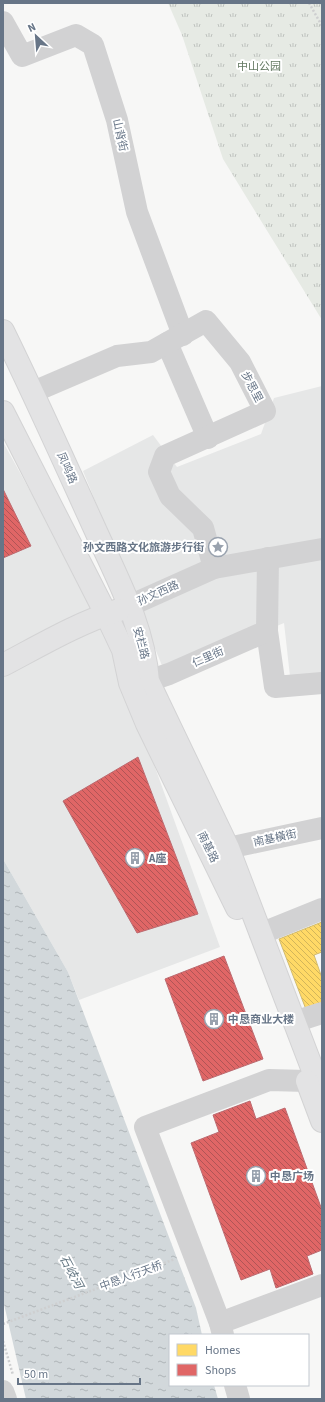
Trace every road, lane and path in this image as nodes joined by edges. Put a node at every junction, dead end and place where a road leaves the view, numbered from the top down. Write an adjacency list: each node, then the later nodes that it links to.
1 (309, 3): 3 (path)
2 (3, 22): 5 (street, 山背街)
3 (322, 26)
4 (3, 331): 6 (main road, 凤鸣路)
5 (175, 339): 6 (street, 步思里); 8 (street); 8 (street, 步思里)
6 (33, 392): 12 (main road, 凤鸣路)
7 (3, 412): 13 (main road)
8 (208, 438): 11 (street, 步思里)
9 (322, 549): 10 (street, 孙文西路)
10 (268, 558): 11 (street, 孙文西路); 14 (street)
11 (214, 568): 12 (street, 孙文西路)
12 (130, 606): 13 (main road, 孙文西路); 16 (main road, 安栏路)
13 (106, 614): 15 (main road, 孙文西路); 24 (main road, 南基路)
14 (267, 631): 16 (street, 仁里街); 17 (street)
15 (3, 665)
16 (148, 681): 19 (main road, 南基路)
17 (322, 683)
18 (322, 828): 19 (street, 南基橫街)
19 (228, 848): 21 (main road, 南基路)
20 (322, 909): 21 (street)
21 (260, 934): 23 (main road, 南基路)
22 (322, 1013): 23 (street)
23 (294, 1022): 24 (main road, 南基路)
24 (317, 1082): 25 (main road); 26 (street)
25 (322, 1121)
26 (192, 1253): 28 (path, 中恳人行天桥); 29 (street)
27 (322, 1285): 29 (street)
28 (3, 1324)
29 (222, 1329)
30 (3, 1341): 31 (path)
31 (8, 1384): 33 (street)
32 (235, 1386): 34 (street)
33 (6, 1399)
34 (239, 1399)

